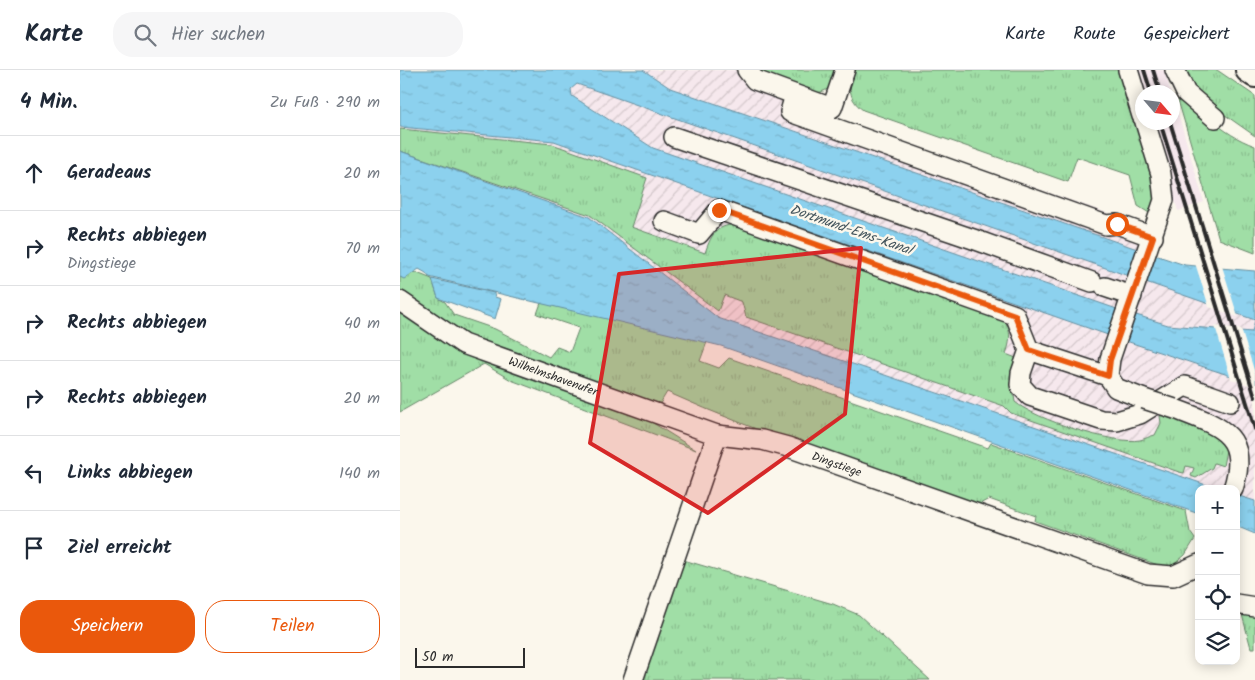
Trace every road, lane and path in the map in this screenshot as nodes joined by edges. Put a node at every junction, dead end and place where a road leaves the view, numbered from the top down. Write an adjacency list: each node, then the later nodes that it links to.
1 (747, 70): 8 (street)
2 (845, 70): 8 (street)
3 (1128, 70): 7 (street)
4 (1174, 70): 9 (street)
5 (1248, 70): 6 (main road)
6 (1255, 75)
7 (1135, 93)
8 (795, 95): 13 (street)
9 (1215, 118)
10 (1147, 130): 13 (street)
11 (674, 137): 14 (street)
12 (664, 221): 16 (street)
13 (1154, 233): 14 (street)
14 (1133, 296): 17 (street)
15 (400, 301): 19 (street, Wilhelmshavenufer)
16 (1029, 350): 17 (street); 18 (street)
17 (1108, 376): 20 (street, bridge)
18 (1230, 402)
19 (717, 435): 21 (street, Dingstiege); 24 (street)
20 (1234, 485)
21 (1195, 566)
22 (1240, 605): 23 (street)
23 (1255, 607)
24 (633, 680)

